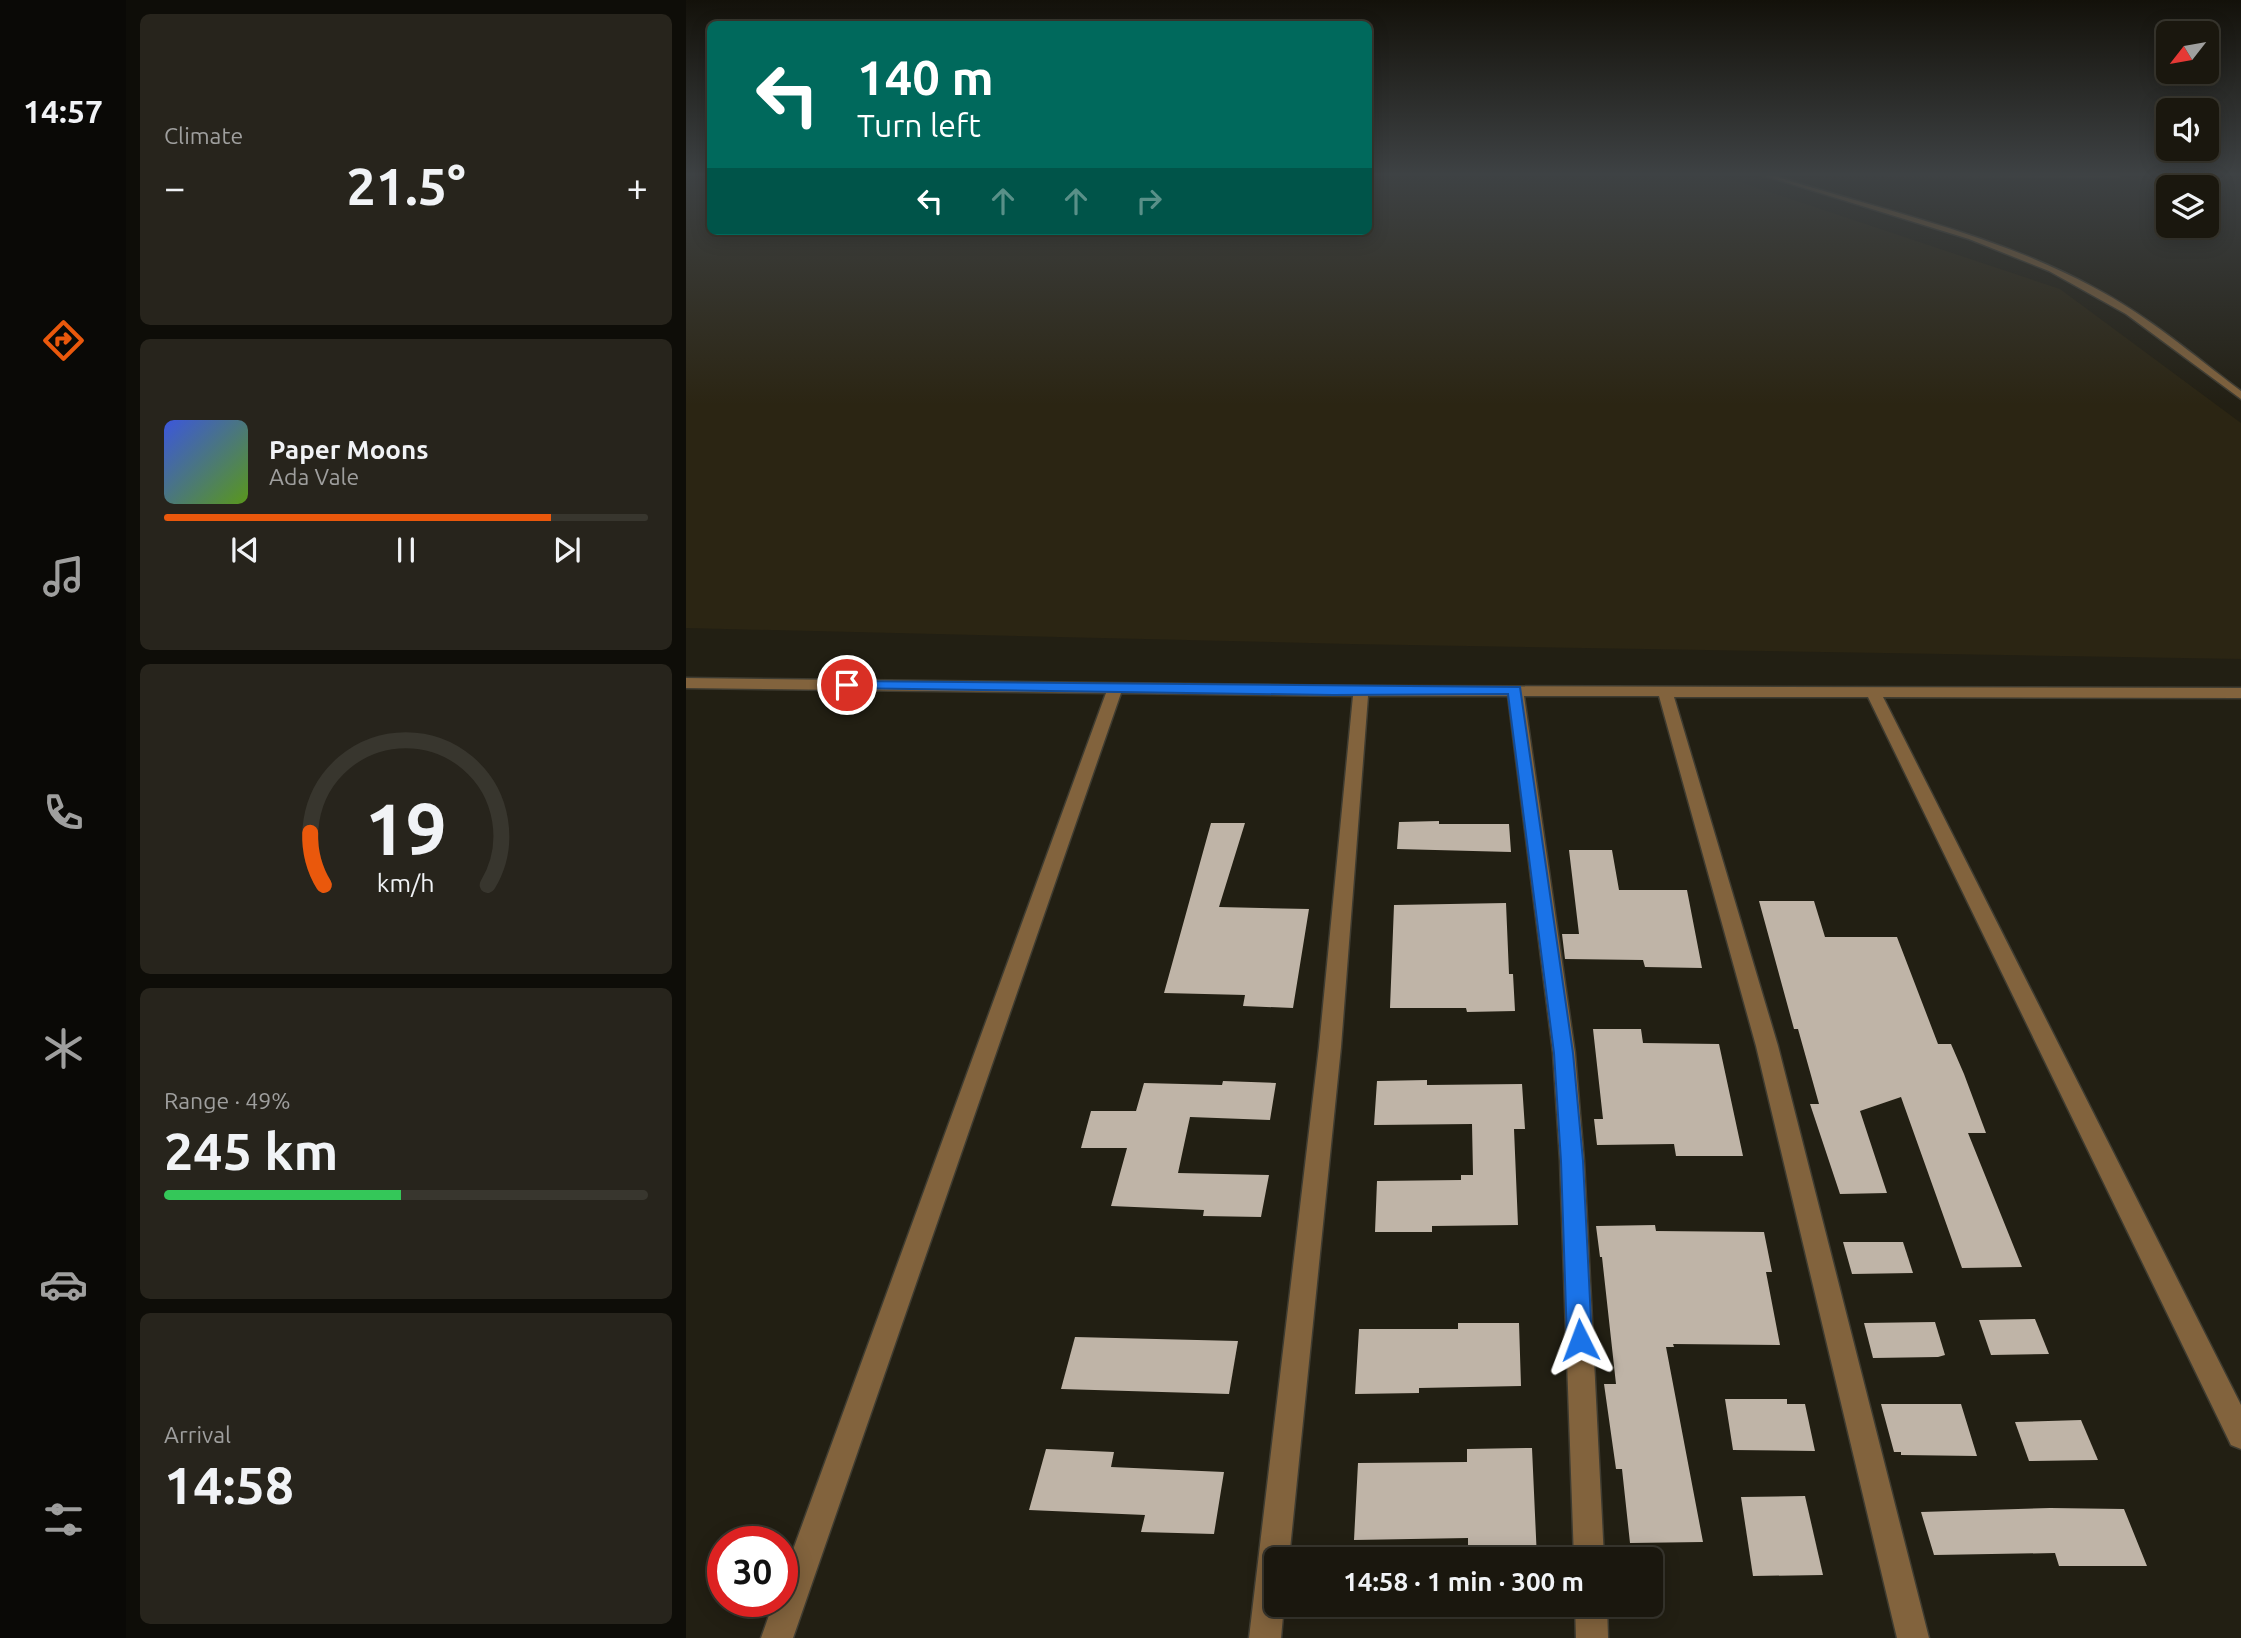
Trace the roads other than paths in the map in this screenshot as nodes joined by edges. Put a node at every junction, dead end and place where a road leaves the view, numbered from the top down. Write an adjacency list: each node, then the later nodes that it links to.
1 (2002, 251): 2 (street)
2 (2241, 396)
3 (686, 683): 4 (street)
4 (1115, 689): 6 (street); 13 (street)
5 (1515, 690): 6 (street); 7 (street); 11 (street)
6 (1361, 691): 14 (street)
7 (1665, 691): 8 (street); 16 (street)
8 (1873, 692): 9 (street); 10 (street)
9 (2241, 693)
10 (2241, 1435)
11 (1588, 1547)
12 (1591, 1617): 15 (street)
13 (776, 1638)
14 (1265, 1638)
15 (1592, 1638)
16 (1913, 1638)

